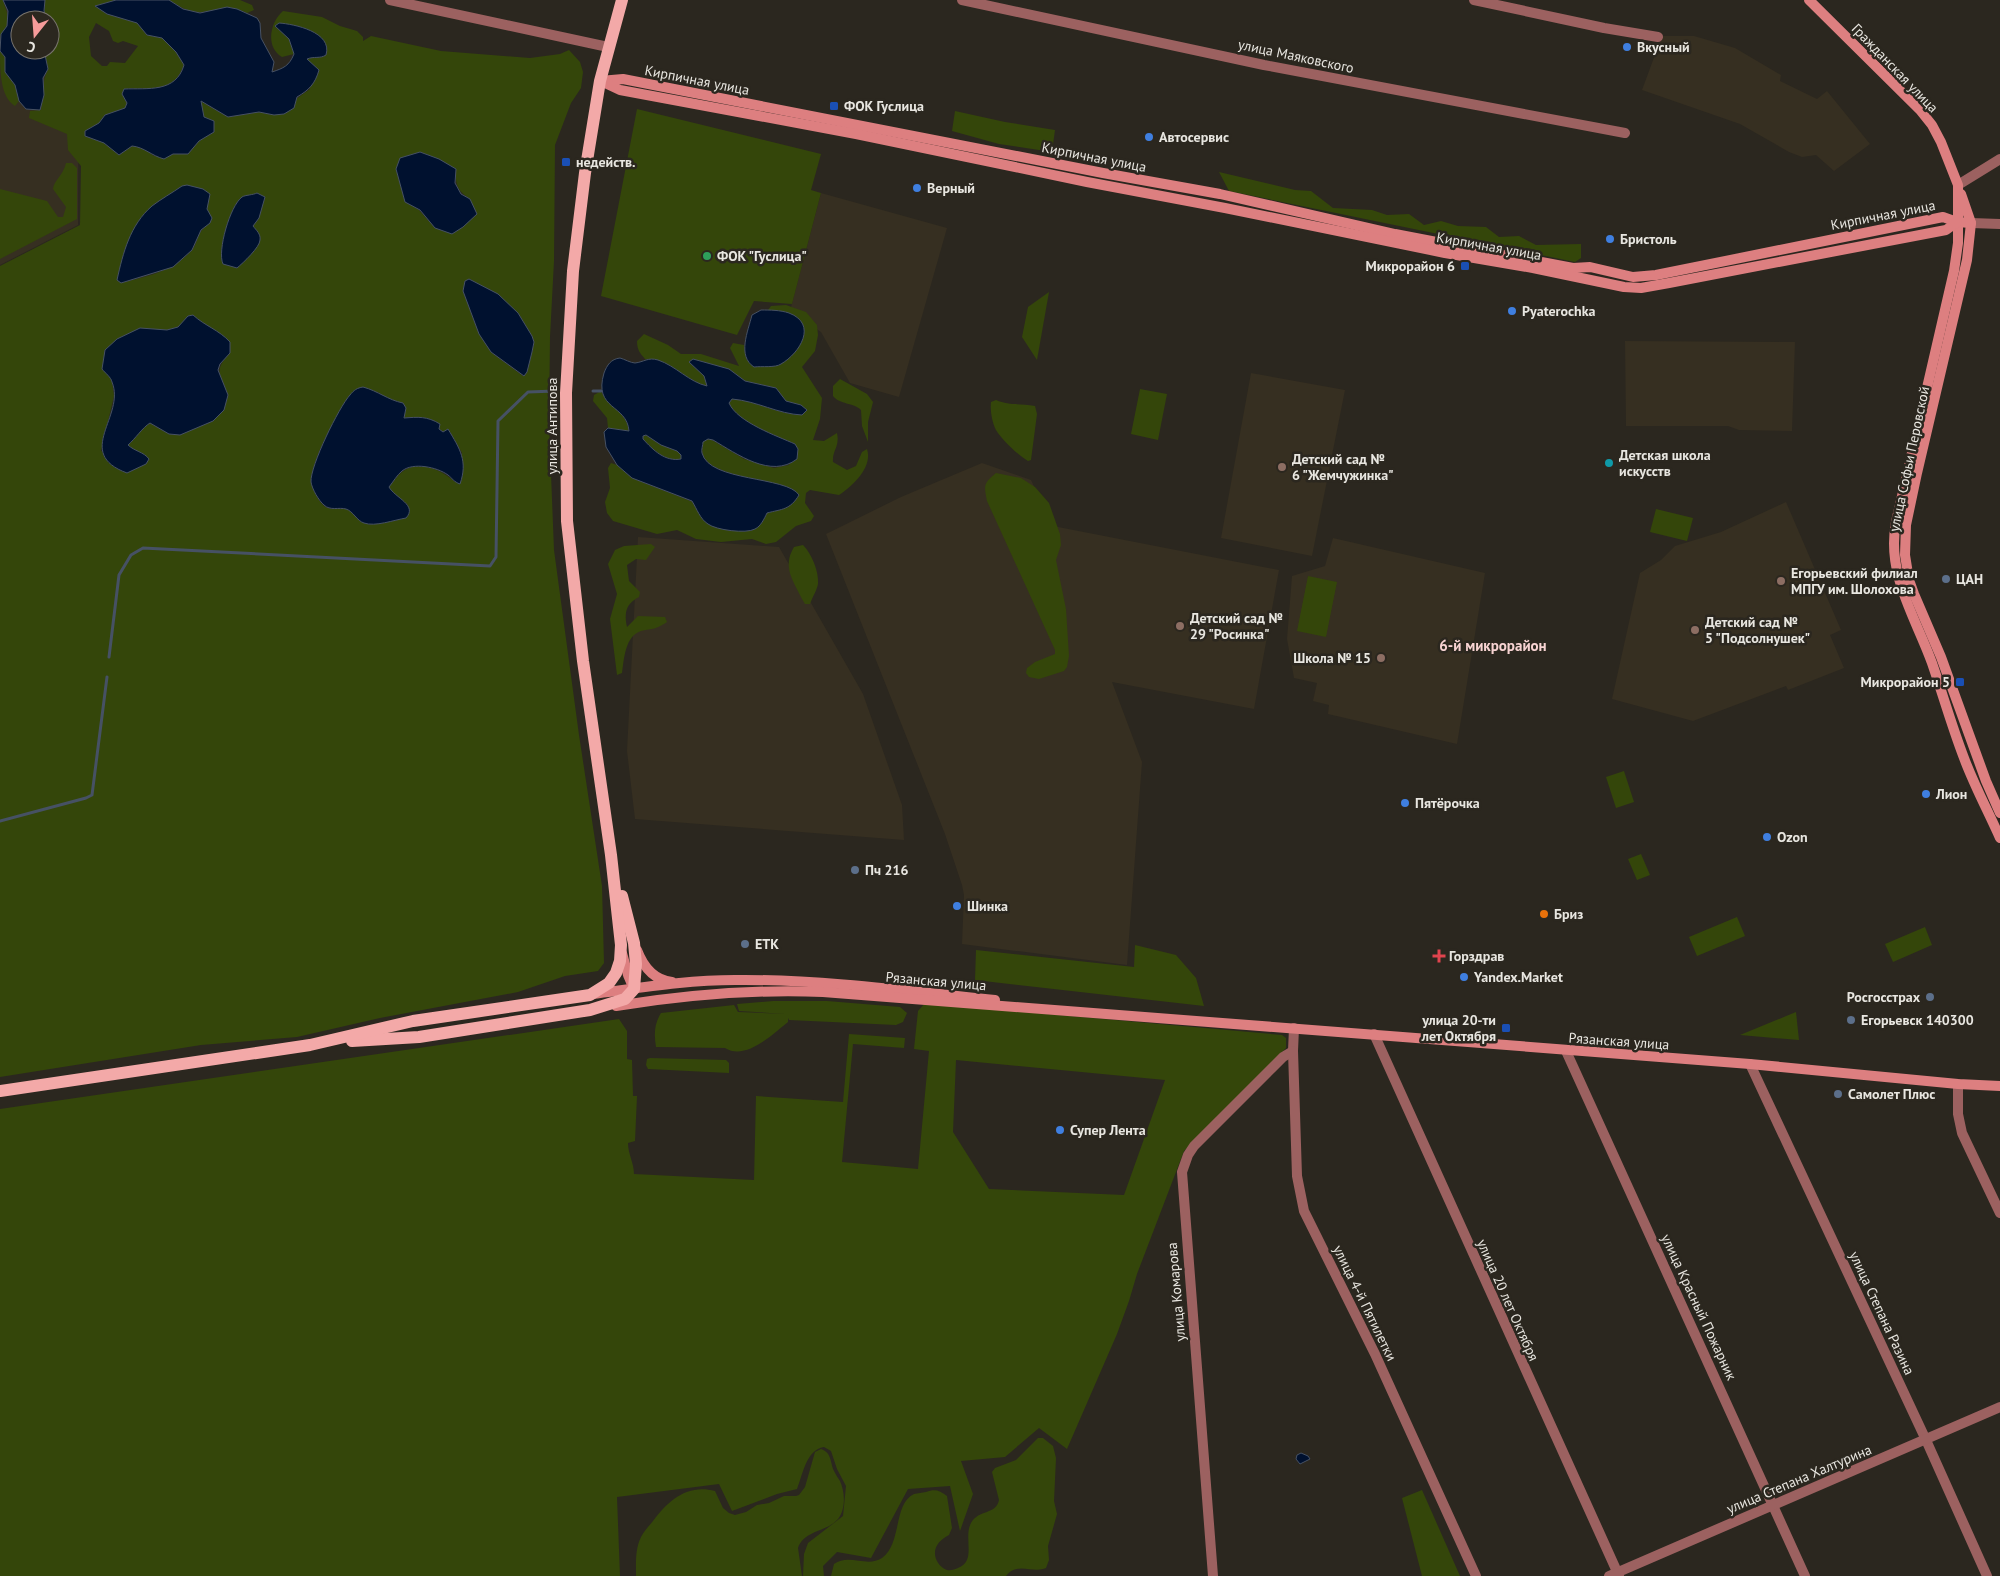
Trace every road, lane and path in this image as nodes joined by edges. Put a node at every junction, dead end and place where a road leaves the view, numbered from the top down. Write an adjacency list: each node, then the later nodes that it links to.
1 (394, 0): 7 (street)
2 (622, 0): 7 (main road, улица Антипова)
3 (962, 0): 9 (street, улица Маяковского)
4 (1474, 0): 6 (street)
5 (1809, 0): 11 (street, Гражданская улица)
6 (1658, 37)
7 (608, 47): 8 (main road, улица Антипова)
8 (600, 81): 12 (street, Кирпичная улица); 18 (main road, улица Антипова)
9 (1625, 133)
10 (2000, 159): 11 (street)
11 (1958, 187): 12 (street, Гражданская улица); 13 (street, улица Софьи Перовской)
12 (1957, 222): 13 (street); 15 (street, улица Софьи Перовской)
13 (1971, 223): 14 (street); 15 (street, улица Софьи Перовской)
14 (2000, 224)
15 (1981, 783): 16 (street, улица Софьи Перовской); 17 (street, улица Софьи Перовской)
16 (1999, 807)
17 (2000, 838)
18 (612, 855): 19 (main road, улица Антипова); 20 (main road, улица Антипова)
19 (634, 943): 21 (street); 22 (main road, улица Антипова)
20 (621, 945): 22 (street); 23 (main road, улица Антипова)
21 (678, 983): 22 (street, Рязанская улица); 26 (street, Рязанская улица)
22 (634, 989): 23 (street, Рязанская улица); 24 (street); 25 (main road)
23 (590, 995): 29 (main road)
24 (653, 1000): 25 (street, Рязанская улица); 26 (street, Рязанская улица)
25 (590, 1010): 29 (main road)
26 (1235, 1025): 27 (street, Рязанская улица)
27 (1294, 1028): 28 (street, Рязанская улица); 30 (street, улица 4-й Пятилетки)
28 (1374, 1034): 31 (street, Рязанская улица); 40 (street, улица 20 лет Октября)
29 (318, 1043): 35 (main road)
30 (1293, 1051): 41 (street, улица Комарова); 42 (street, улица 4-й Пятилетки)
31 (1566, 1051): 32 (street, Рязанская улица); 39 (street, улица Красный Пожарник)
32 (1750, 1064): 33 (street, Рязанская улица); 38 (street, улица Степана Разина)
33 (1958, 1084): 34 (street, Рязанская улица); 36 (street)
34 (2000, 1086)
35 (0, 1091)
36 (2000, 1213)
37 (2000, 1407): 38 (street, улица Степана Халтурина)
38 (1926, 1440): 39 (street, улица Степана Халтурина); 44 (street, улица Степана Разина)
39 (1774, 1506): 40 (street, улица Степана Халтурина); 43 (street, улица Красный Пожарник)
40 (1615, 1575)
41 (1213, 1576)
42 (1476, 1576)
43 (1805, 1576)
44 (1987, 1576)

